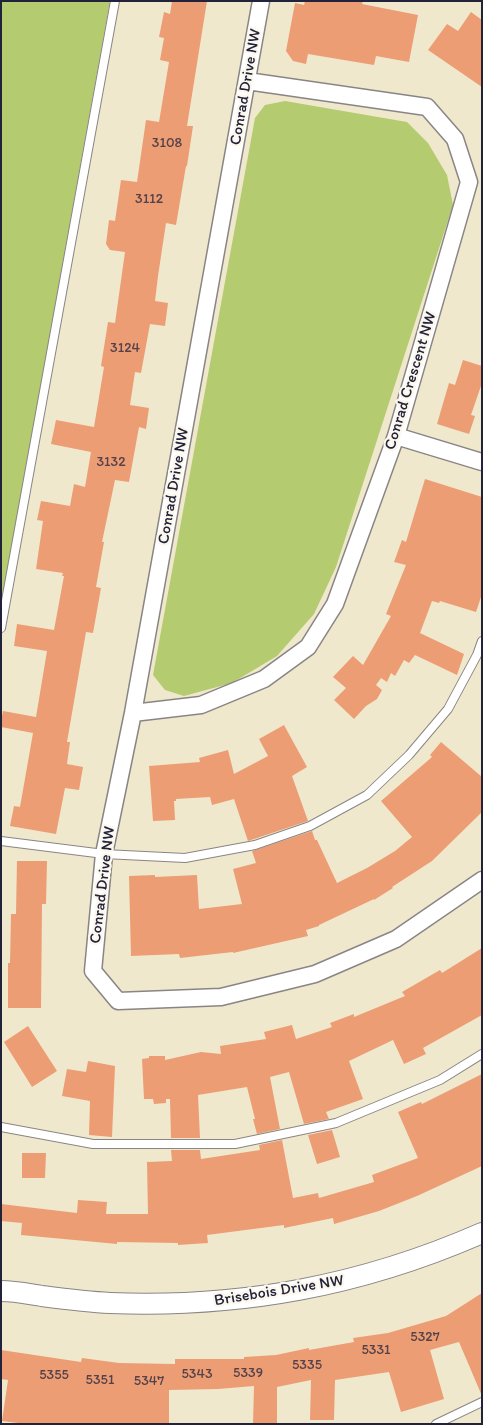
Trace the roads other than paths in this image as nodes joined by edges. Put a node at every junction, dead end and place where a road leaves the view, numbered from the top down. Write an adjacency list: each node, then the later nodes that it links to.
1 (115, 1): 6 (lane)
2 (261, 1): 3 (street, Conrad Drive NW)
3 (247, 81): 4 (street, Conrad Crescent NW); 8 (street, Conrad Drive NW)
4 (396, 436): 5 (street); 8 (street, Conrad Crescent NW)
5 (482, 462)
6 (1, 628)
7 (482, 641): 10 (lane)
8 (133, 714): 10 (street, Conrad Drive NW)
9 (1, 841): 10 (lane)
10 (104, 854): 11 (street, Conrad Drive NW)
11 (482, 880)
12 (482, 1054): 13 (lane)
13 (1, 1126)
14 (482, 1233): 15 (street, Brisebois Drive NW)
15 (4, 1290)
16 (482, 1402): 17 (lane)
17 (436, 1424)

